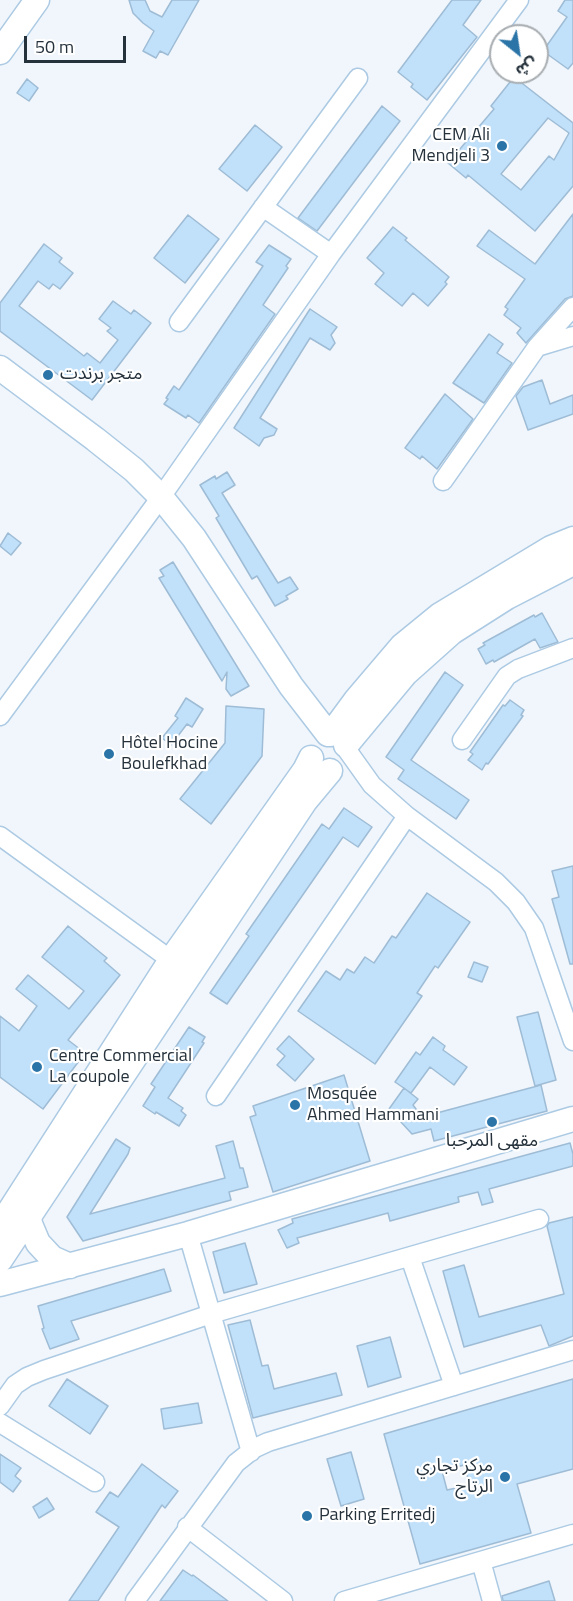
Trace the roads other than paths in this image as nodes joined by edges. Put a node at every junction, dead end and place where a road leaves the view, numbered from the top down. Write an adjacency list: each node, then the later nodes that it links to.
1 (37, 0): 3 (main road)
2 (519, 0): 6 (street)
3 (0, 52)
4 (358, 78): 5 (street)
5 (263, 207): 6 (street); 8 (street)
6 (330, 254): 13 (street)
7 (573, 307): 10 (street)
8 (179, 322)
9 (573, 336): 10 (street)
10 (537, 347): 12 (street)
11 (0, 368): 13 (main road)
12 (443, 481)
13 (161, 497): 17 (main road); 19 (street)
14 (573, 539): 18 (main road)
15 (573, 563): 21 (main road)
16 (573, 648): 20 (street)
17 (294, 691): 18 (main road); 21 (main road)
18 (356, 700): 21 (main road)
19 (0, 716)
20 (462, 740)
21 (329, 751): 22 (street); 24 (main road); 28 (main road)
22 (406, 816): 25 (street); 26 (street)
23 (0, 836): 24 (street)
24 (171, 960): 30 (main road)
25 (573, 1041)
26 (216, 1096)
27 (573, 1119): 31 (main road)
28 (30, 1214): 33 (main road); 34 (main road)
29 (539, 1219): 32 (street)
30 (0, 1226)
31 (188, 1234): 34 (main road); 36 (street)
32 (410, 1257): 36 (street); 38 (street)
33 (0, 1260)
34 (70, 1266): 35 (main road)
35 (0, 1284)
36 (211, 1314): 39 (street); 41 (street)
37 (573, 1350): 38 (street)
38 (454, 1386): 41 (street)
39 (0, 1406)
40 (0, 1423): 42 (street)
41 (251, 1452): 43 (street)
42 (95, 1482)
43 (187, 1527): 46 (street); 47 (street)
44 (573, 1534): 45 (street)
45 (481, 1561): 48 (street); 49 (street)
46 (135, 1601)
47 (283, 1601)
48 (344, 1601)
49 (492, 1601)

